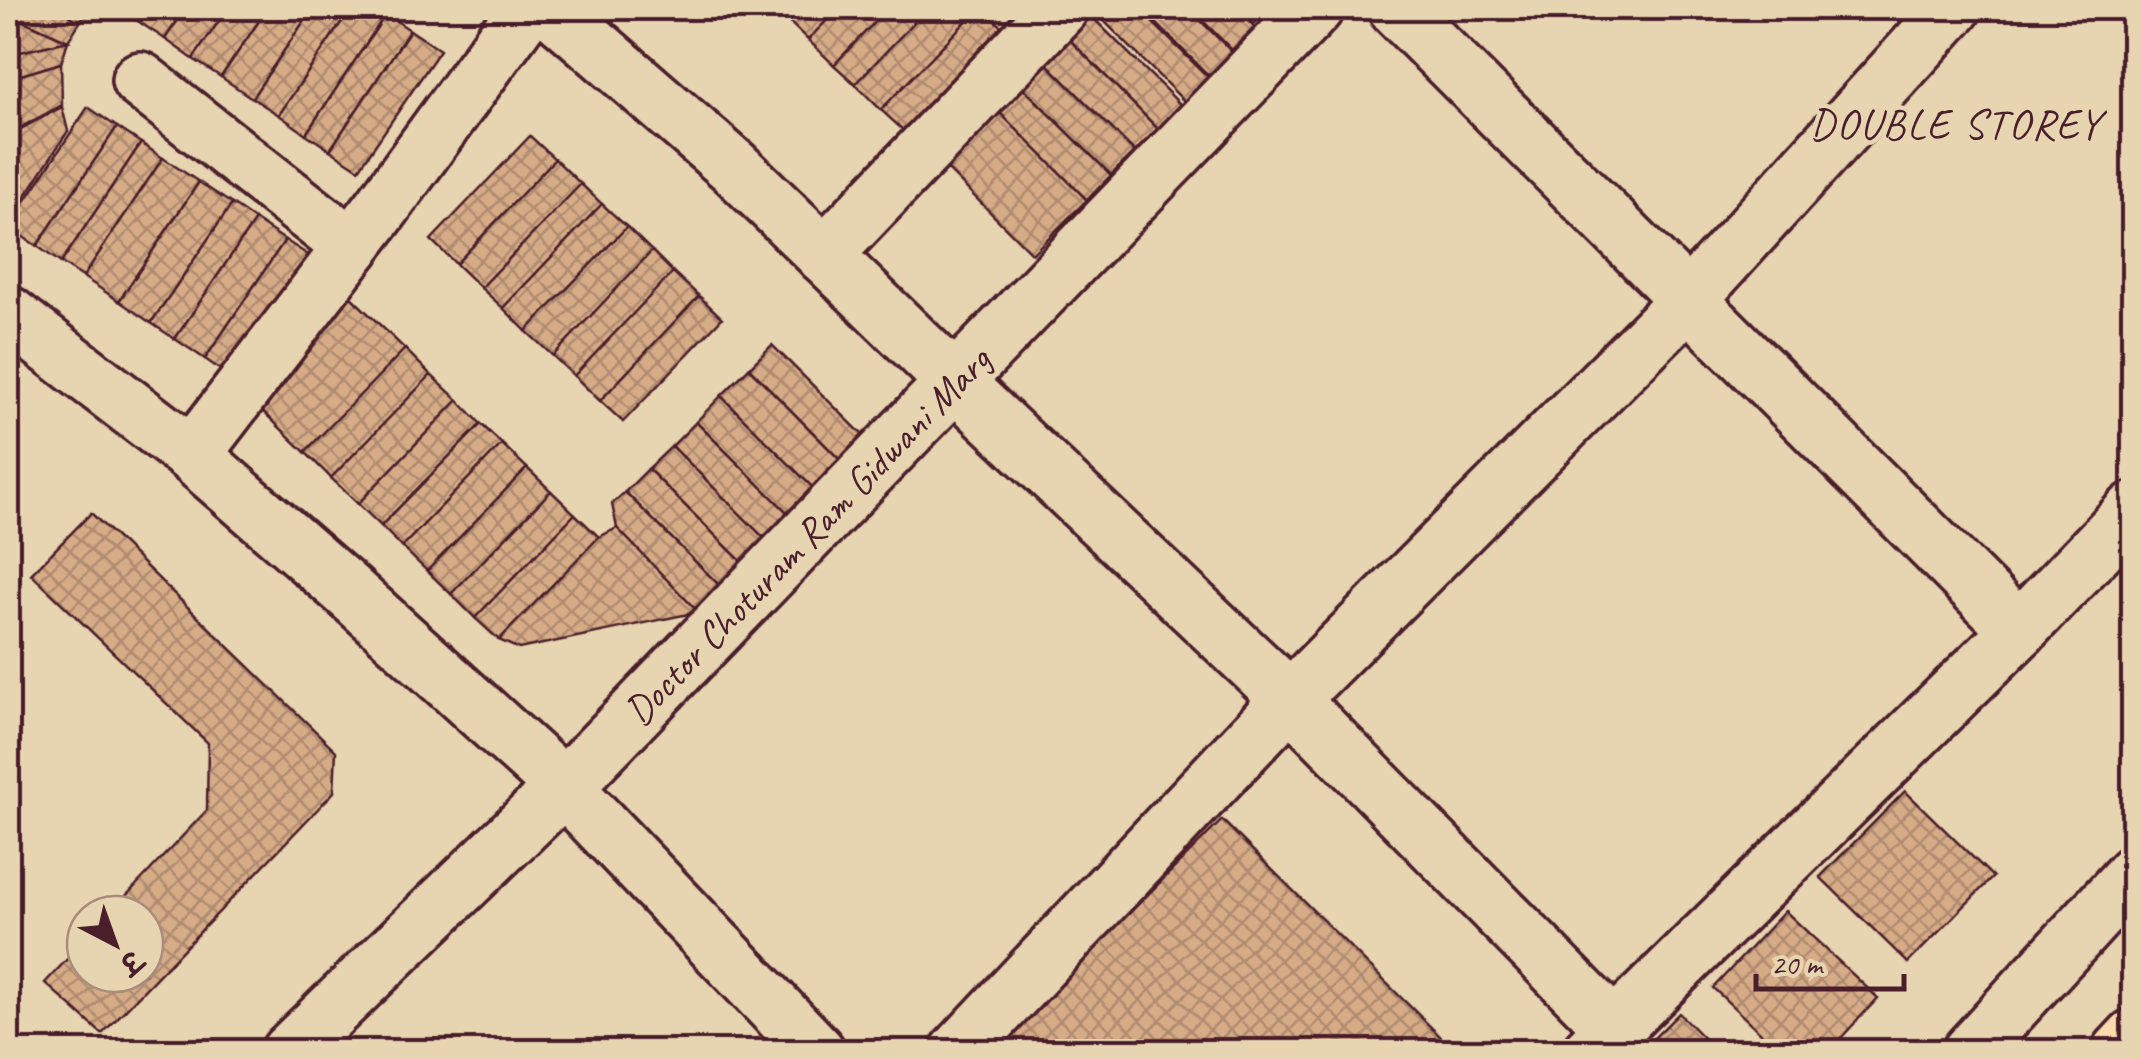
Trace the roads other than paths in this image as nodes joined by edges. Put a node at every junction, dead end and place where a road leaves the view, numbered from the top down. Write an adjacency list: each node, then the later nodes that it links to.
1 (528, 8): 8 (street)
2 (551, 8): 9 (street)
3 (1316, 8): 12 (street, Doctor Choturam Ram Gidwani Marg)
4 (1396, 8): 10 (street)
5 (1954, 8): 10 (street)
6 (1037, 16): 9 (street)
7 (140, 80): 8 (street)
8 (352, 247): 13 (street)
9 (824, 255): 12 (street)
10 (1688, 300): 15 (street); 16 (street)
11 (8, 314): 13 (street)
12 (955, 382): 16 (street); 17 (street, Doctor Choturam Ram Gidwani Marg)
13 (192, 456): 17 (street)
14 (2134, 510): 15 (street)
15 (2019, 630): 20 (street)
16 (1290, 698): 20 (street); 23 (street)
17 (564, 787): 21 (street, Doctor Choturam Ram Gidwani Marg); 22 (street)
18 (2134, 873): 24 (street)
19 (2134, 1037): 25 (main road)
20 (1602, 1039)
21 (289, 1052)
22 (817, 1052)
23 (958, 1052)
24 (1970, 1052)
25 (2120, 1052)

